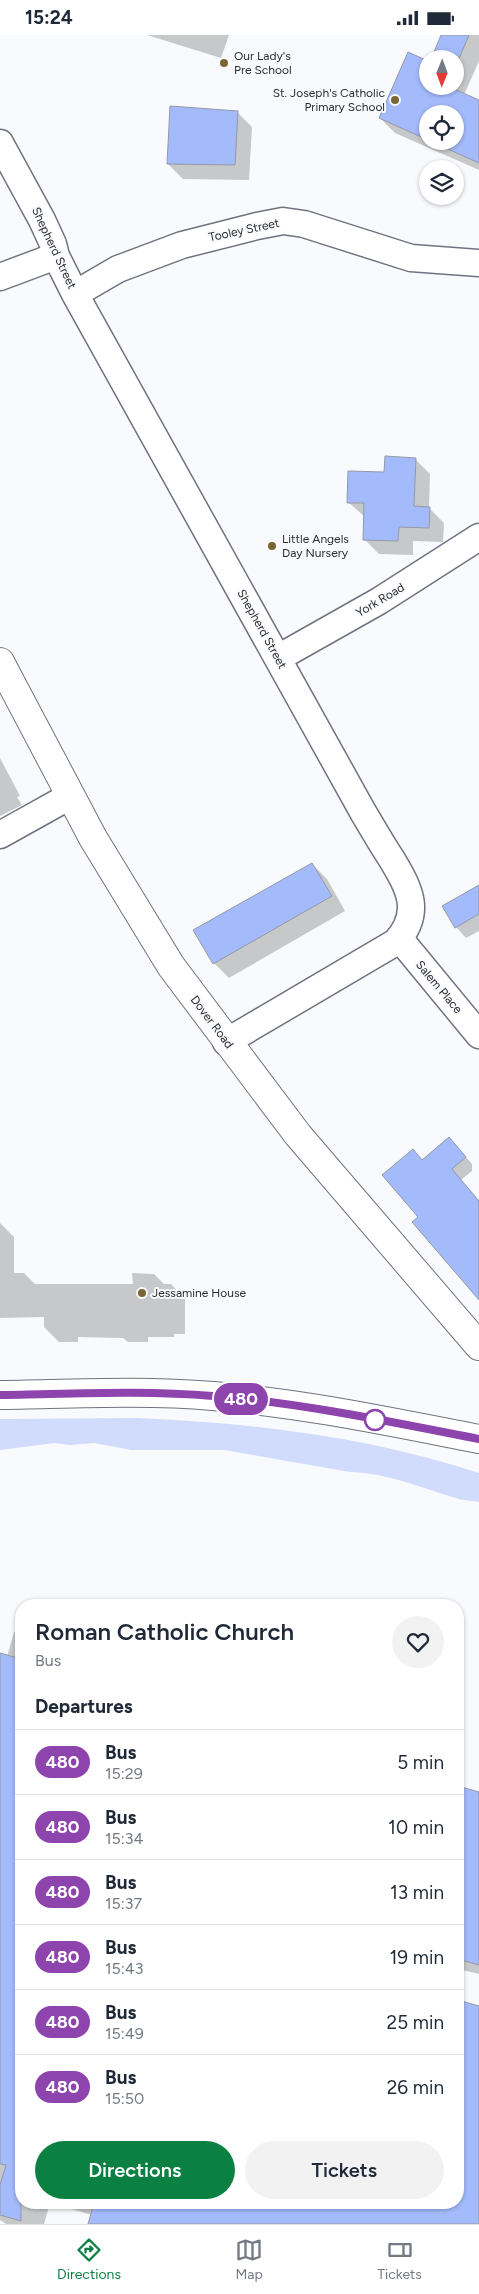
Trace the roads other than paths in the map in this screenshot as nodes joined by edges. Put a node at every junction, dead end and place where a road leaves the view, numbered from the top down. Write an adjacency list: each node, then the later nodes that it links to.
1 (0, 143): 2 (street, Shepherd Street)
2 (56, 256): 4 (street); 5 (street, Shepherd Street)
3 (479, 263): 5 (street, Tooley Street)
4 (0, 277)
5 (75, 294): 7 (street, Shepherd Street)
6 (479, 537): 7 (street, York Road)
7 (278, 658): 11 (street, Shepherd Street)
8 (0, 662): 9 (street, Dover Road)
9 (70, 796): 10 (street); 13 (street, Dover Road)
10 (0, 835)
11 (399, 938): 12 (street, Salem Place); 13 (street, Shepherd Street)
12 (479, 1035)
13 (226, 1042): 14 (street, Dover Road)
14 (479, 1346)
15 (0, 1395): 16 (street)
16 (479, 1439)

